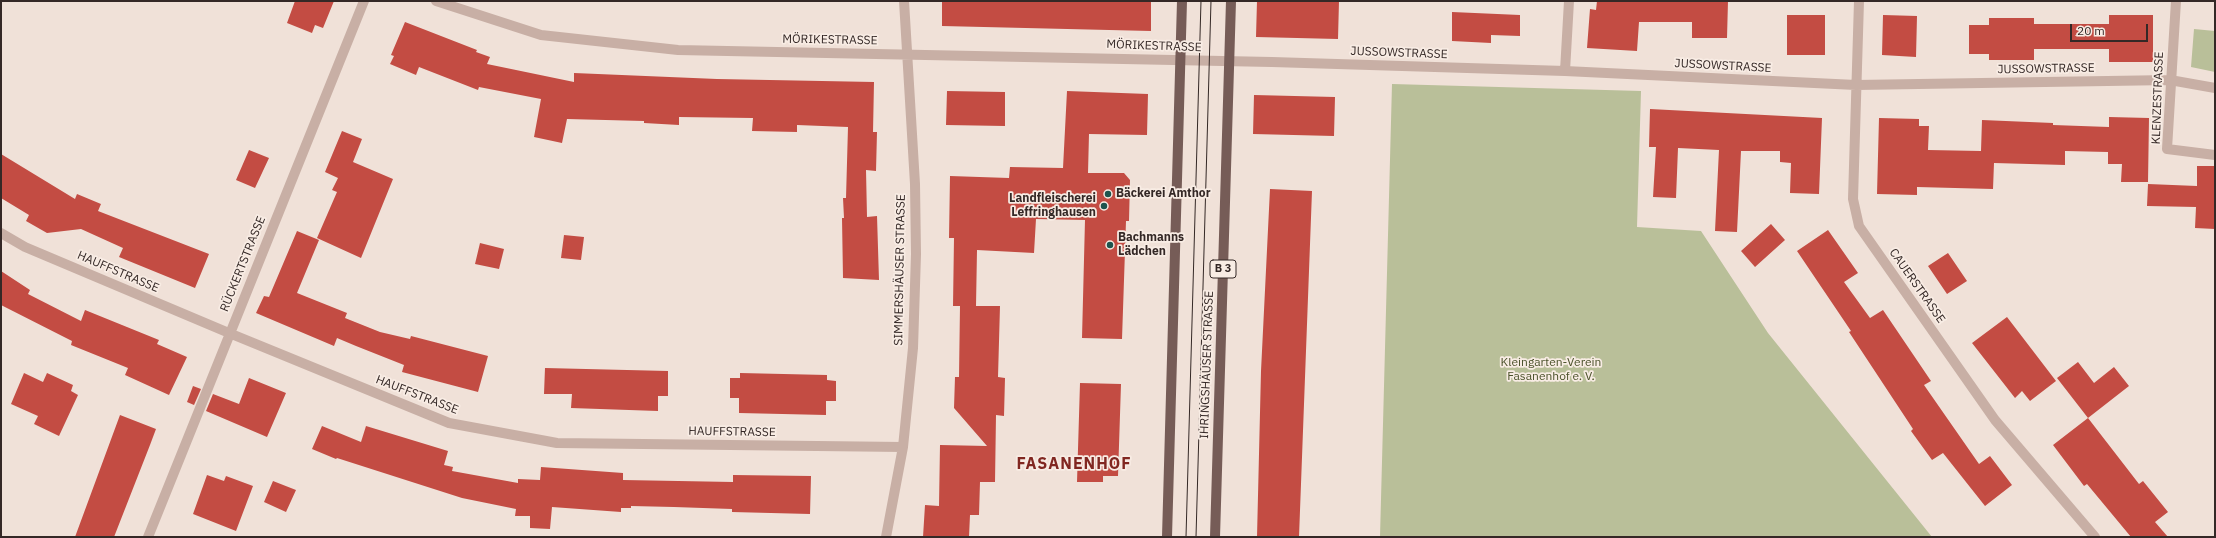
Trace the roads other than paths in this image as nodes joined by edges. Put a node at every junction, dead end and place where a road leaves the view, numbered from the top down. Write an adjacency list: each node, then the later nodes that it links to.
1 (364, 1): 18 (street, RÜCKERTSTRASSE)
2 (436, 1): 9 (street, MÖRIKESTRASSE)
3 (904, 1): 9 (street, SIMMERSHÄUSER STRASSE)
4 (1182, 1): 10 (main road)
5 (1231, 1): 11 (main road, IHRINGSHÄUSER STRASSE / B 3)
6 (1568, 1): 12 (street)
7 (1859, 1): 14 (street, CAUERSTRASSE)
8 (2176, 1): 13 (street, KLENZESTRASSE)
9 (908, 55): 10 (street, MÖRIKESTRASSE); 19 (street, SIMMERSHÄUSER STRASSE)
10 (1181, 60): 11 (street, MÖRIKESTRASSE); 22 (main road)
11 (1228, 61): 12 (street, JUSSOWSTRASSE); 23 (main road, IHRINGSHÄUSER STRASSE / B 3)
12 (1565, 71): 14 (street, JUSSOWSTRASSE)
13 (2170, 80): 14 (street, JUSSOWSTRASSE); 15 (street, JUSSOWSTRASSE); 16 (street, KLENZESTRASSE)
14 (1856, 85): 24 (street, CAUERSTRASSE)
15 (2215, 88)
16 (2215, 155)
17 (1, 233): 18 (street, HAUFFSTRASSE)
18 (229, 333): 19 (street, HAUFFSTRASSE); 20 (street, RÜCKERTSTRASSE)
19 (903, 447): 21 (street, SIMMERSHÄUSER STRASSE)
20 (148, 537)
21 (886, 537)
22 (1167, 537)
23 (1215, 537)
24 (2094, 537)

